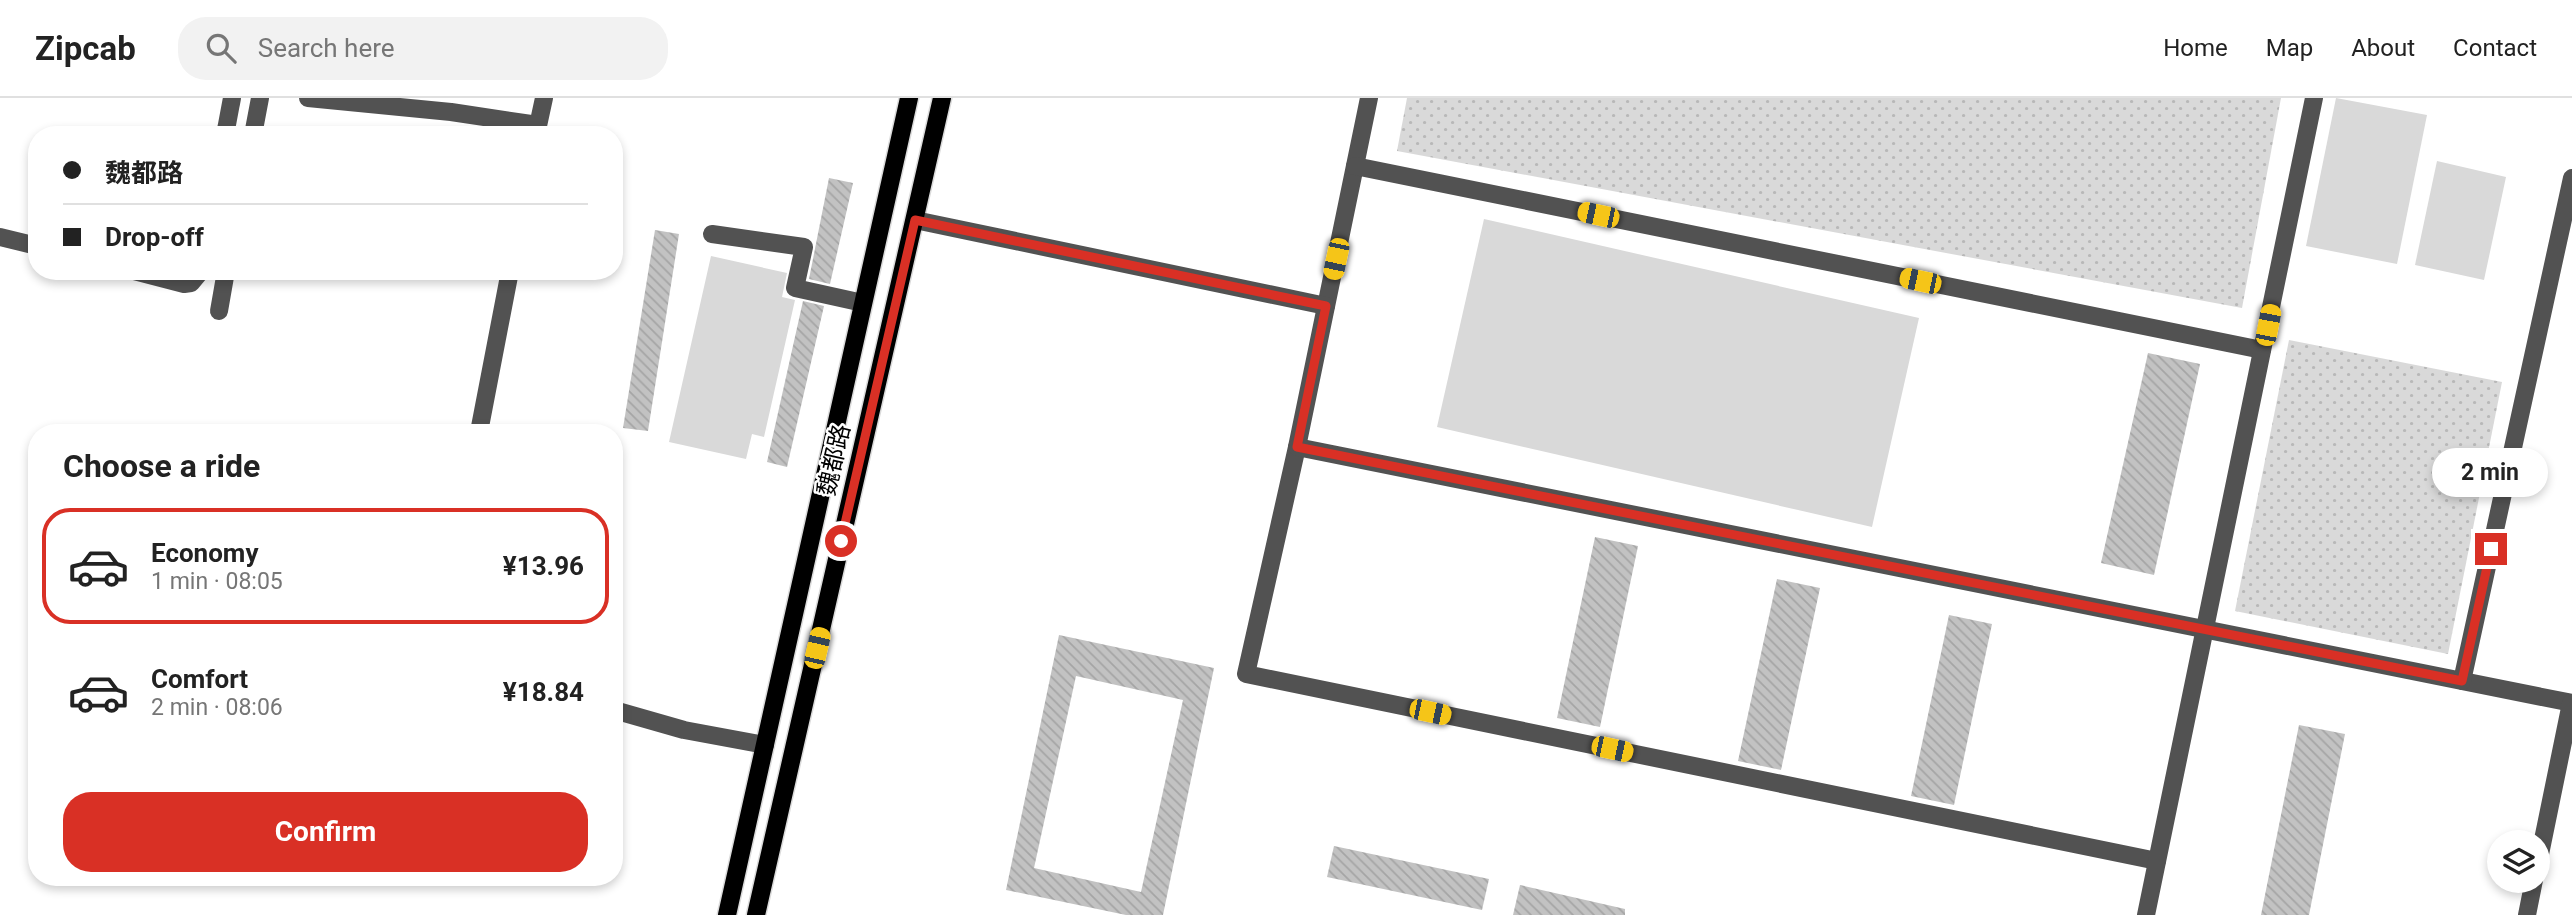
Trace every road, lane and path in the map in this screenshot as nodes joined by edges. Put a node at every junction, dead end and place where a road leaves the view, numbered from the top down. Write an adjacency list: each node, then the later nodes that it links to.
1 (232, 98): 9 (street)
2 (260, 98): 10 (street)
3 (308, 98): 11 (street)
4 (544, 98): 12 (street)
5 (909, 98): 23 (main road, 魏都路)
6 (942, 98): 15 (main road, 魏都路)
7 (1369, 98): 13 (street)
8 (2314, 98): 26 (street)
9 (227, 126)
10 (255, 126)
11 (518, 126)
12 (538, 126)
13 (1355, 166): 24 (street); 26 (street)
14 (2572, 178): 30 (street)
15 (915, 220): 24 (street); 38 (main road, 魏都路)
16 (712, 234): 23 (street)
17 (0, 237): 18 (street)
18 (28, 244)
19 (169, 280): 20 (street)
20 (194, 280)
21 (224, 280): 25 (street)
22 (508, 280): 27 (street)
23 (863, 303): 33 (main road, 魏都路)
24 (1326, 306): 28 (street)
25 (219, 311)
26 (2262, 350): 29 (street)
27 (481, 424)
28 (1297, 447): 29 (street); 35 (street)
29 (2205, 629): 30 (street); 35 (street)
30 (2462, 681): 31 (street)
31 (2572, 703): 34 (street)
32 (623, 713): 33 (street)
33 (765, 746): 37 (main road, 魏都路)
34 (2545, 830)
35 (2157, 861): 39 (street)
36 (2531, 893): 40 (street)
37 (727, 915)
38 (756, 915)
39 (2146, 915)
40 (2527, 915)

